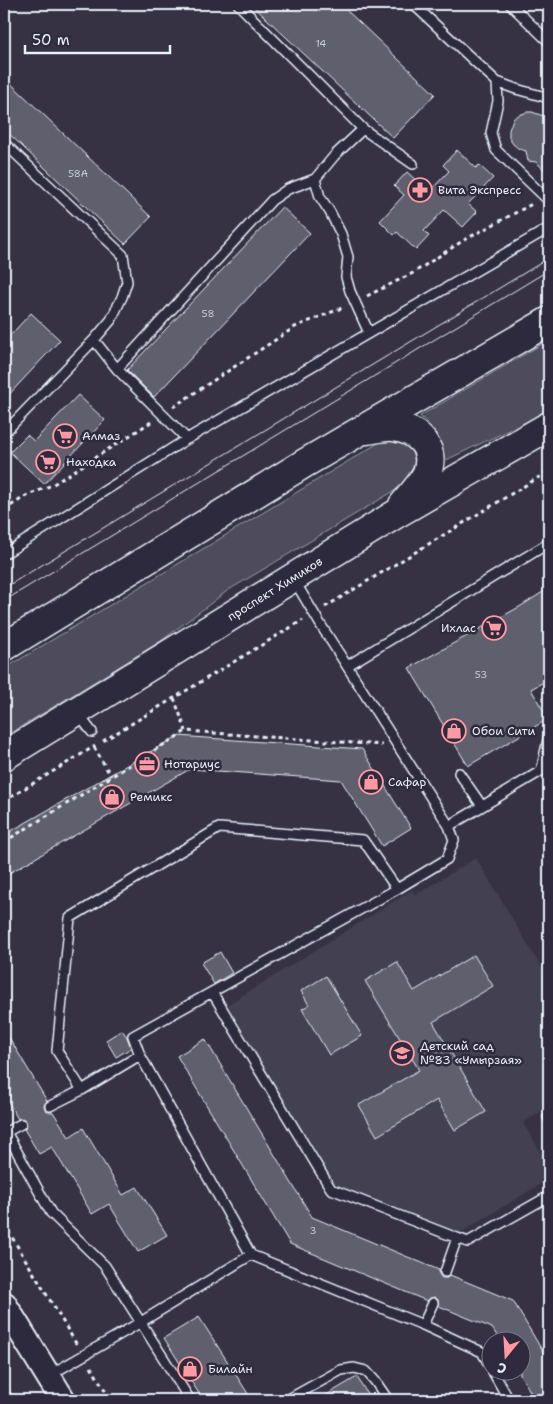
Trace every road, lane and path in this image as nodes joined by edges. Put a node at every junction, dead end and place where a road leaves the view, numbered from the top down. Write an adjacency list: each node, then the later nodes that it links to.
1 (238, 4): 7 (lane)
2 (413, 4): 5 (lane)
3 (510, 4): 4 (lane)
4 (549, 42)
5 (497, 82): 6 (lane); 11 (lane)
6 (549, 98)
7 (363, 129): 9 (lane); 10 (lane)
8 (4, 143): 16 (lane)
9 (413, 164)
10 (315, 179): 13 (lane); 17 (lane)
11 (547, 199): 13 (path)
12 (549, 228): 15 (lane)
13 (355, 302): 15 (lane); 18 (path)
14 (549, 321): 20 (main road)
15 (369, 333): 22 (lane)
16 (94, 340): 17 (lane); 21 (lane)
17 (118, 369): 18 (lane)
18 (162, 415): 22 (lane); 24 (path)
19 (549, 426): 25 (main road, проспект Химиков)
20 (359, 432): 25 (main road); 30 (main road)
21 (4, 433)
22 (187, 439): 27 (lane)
23 (549, 471): 29 (path)
24 (4, 510)
25 (396, 514): 28 (main road, проспект Химиков)
26 (549, 543): 31 (lane)
27 (4, 554)
28 (293, 578): 29 (lane); 37 (main road, проспект Химиков)
29 (314, 614): 31 (lane); 32 (path)
30 (4, 647)
31 (347, 666): 36 (lane)
32 (174, 698): 33 (path); 35 (path)
33 (186, 731): 36 (path); 39 (path)
34 (549, 735): 41 (lane)
35 (94, 746): 39 (path); 40 (path)
36 (398, 746): 42 (lane)
37 (4, 756)
38 (459, 772): 41 (lane)
39 (112, 776): 43 (path)
40 (4, 801)
41 (482, 806): 42 (lane)
42 (449, 826): 44 (lane)
43 (4, 842)
44 (397, 889): 45 (lane); 47 (lane)
45 (212, 992): 46 (lane); 52 (lane)
46 (140, 1055): 47 (lane); 53 (lane)
47 (82, 1090): 48 (lane)
48 (50, 1106)
49 (21, 1124): 57 (lane)
50 (549, 1196): 52 (lane)
51 (4, 1224): 60 (path)
52 (458, 1238): 54 (lane)
53 (251, 1255): 57 (lane); 58 (lane)
54 (444, 1272)
55 (433, 1303): 58 (lane)
56 (5, 1308): 61 (street)
57 (141, 1322): 60 (lane); 67 (lane)
58 (423, 1326): 59 (lane)
59 (480, 1351)
60 (83, 1355): 61 (lane); 66 (path)
61 (48, 1376): 65 (street)
62 (499, 1382): 70 (lane)
63 (4, 1385): 64 (path)
64 (14, 1400)
65 (62, 1400)
66 (111, 1400)
67 (190, 1400)
68 (287, 1400): 69 (lane)
69 (388, 1400)
70 (509, 1400)

